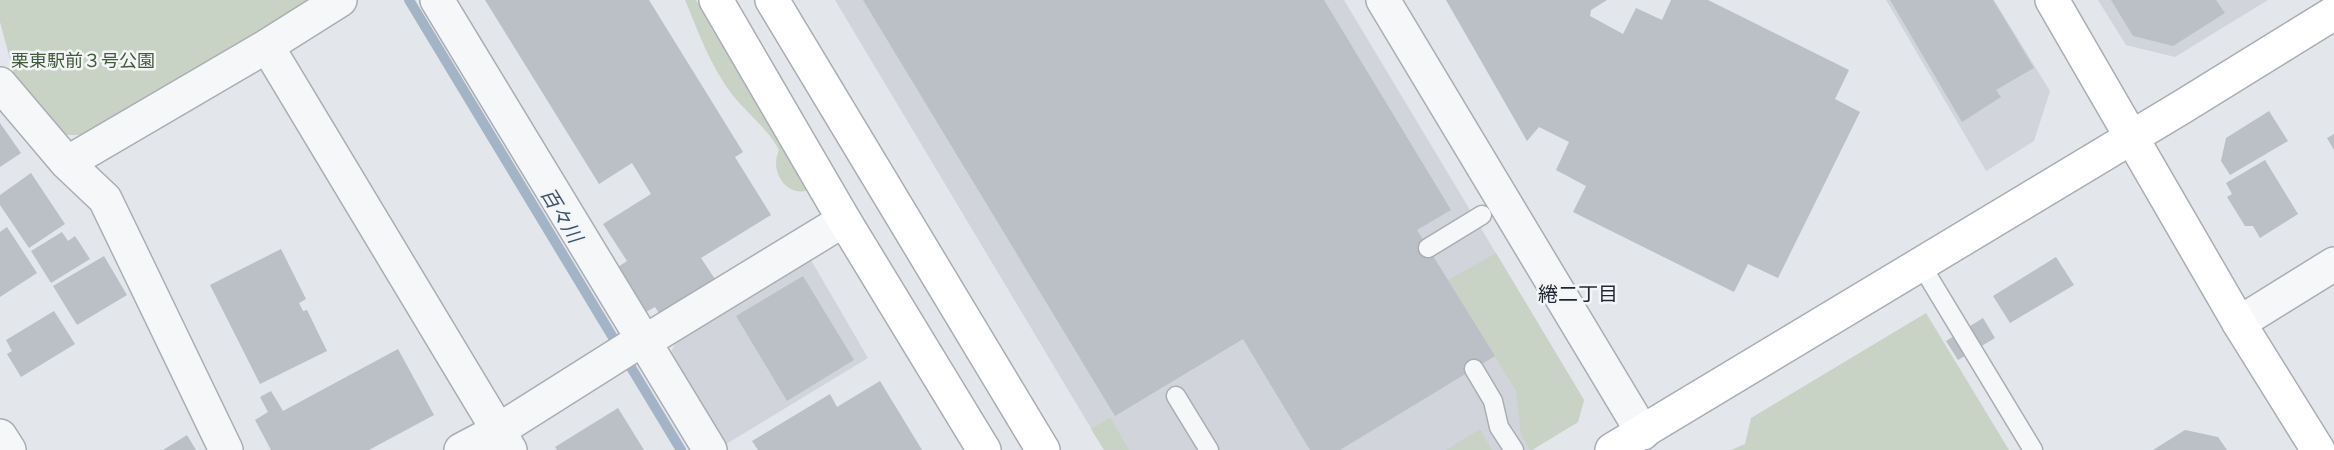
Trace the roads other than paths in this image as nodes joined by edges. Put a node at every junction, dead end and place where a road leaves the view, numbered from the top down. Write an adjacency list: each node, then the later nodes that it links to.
1 (340, 0): 8 (street)
2 (437, 0): 18 (street)
3 (716, 0): 13 (street)
4 (772, 0): 29 (street)
5 (1383, 0): 21 (street)
6 (2052, 0): 10 (street)
7 (2334, 13): 10 (street)
8 (267, 46): 11 (street); 23 (street)
9 (0, 84): 11 (street)
10 (2130, 138): 15 (street); 17 (street)
11 (67, 163): 25 (street)
12 (1482, 215): 14 (lane)
13 (844, 220): 18 (street); 28 (street)
14 (1428, 248)
15 (1920, 263): 21 (street); 33 (lane)
16 (2334, 264): 17 (street)
17 (2239, 323): 34 (street)
18 (629, 349): 23 (street); 27 (street)
19 (1474, 369): 31 (lane)
20 (1176, 396): 30 (lane)
21 (1643, 433): 32 (street)
22 (0, 436): 24 (street)
23 (504, 440): 26 (street)
24 (9, 450)
25 (226, 450)
26 (461, 450)
27 (710, 450)
28 (984, 450)
29 (1043, 450)
30 (1209, 450)
31 (1514, 450)
32 (1612, 450)
33 (2033, 450)
34 (2318, 450)

